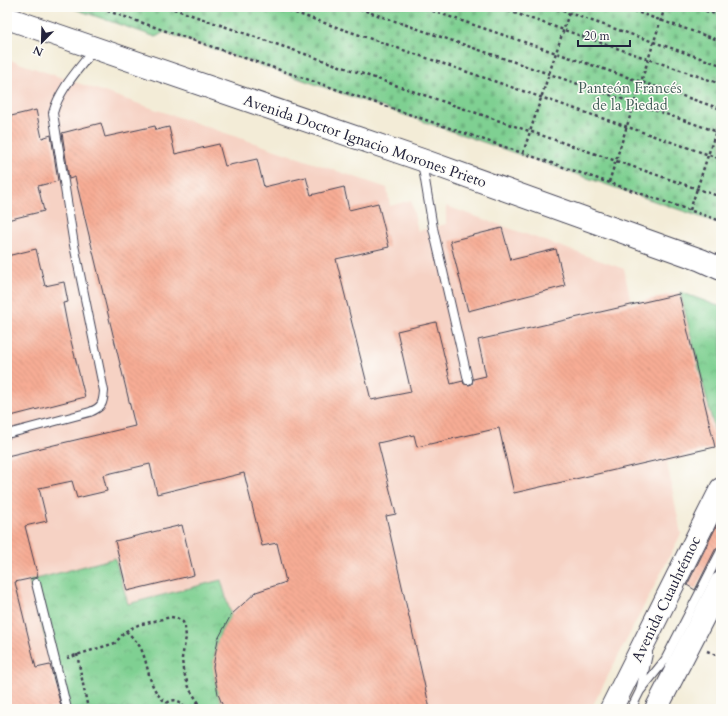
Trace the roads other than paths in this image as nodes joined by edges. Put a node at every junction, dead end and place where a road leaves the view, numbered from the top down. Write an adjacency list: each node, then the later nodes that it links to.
1 (7, 18): 2 (main road, Avenida Doctor Ignacio Morones Prieto)
2 (94, 48): 3 (main road, Avenida Doctor Ignacio Morones Prieto); 6 (lane)
3 (422, 160): 4 (main road, Avenida Doctor Ignacio Morones Prieto); 5 (lane)
4 (721, 269)
5 (468, 380)
6 (7, 434)
7 (721, 489): 14 (main road, Avenida Cuauhtémoc)
8 (721, 552): 12 (lane)
9 (36, 583): 13 (lane)
10 (721, 583): 16 (main road)
11 (652, 647): 12 (lane)
12 (640, 691): 15 (lane)
13 (67, 709)
14 (611, 709)
15 (631, 709)
16 (656, 709)

